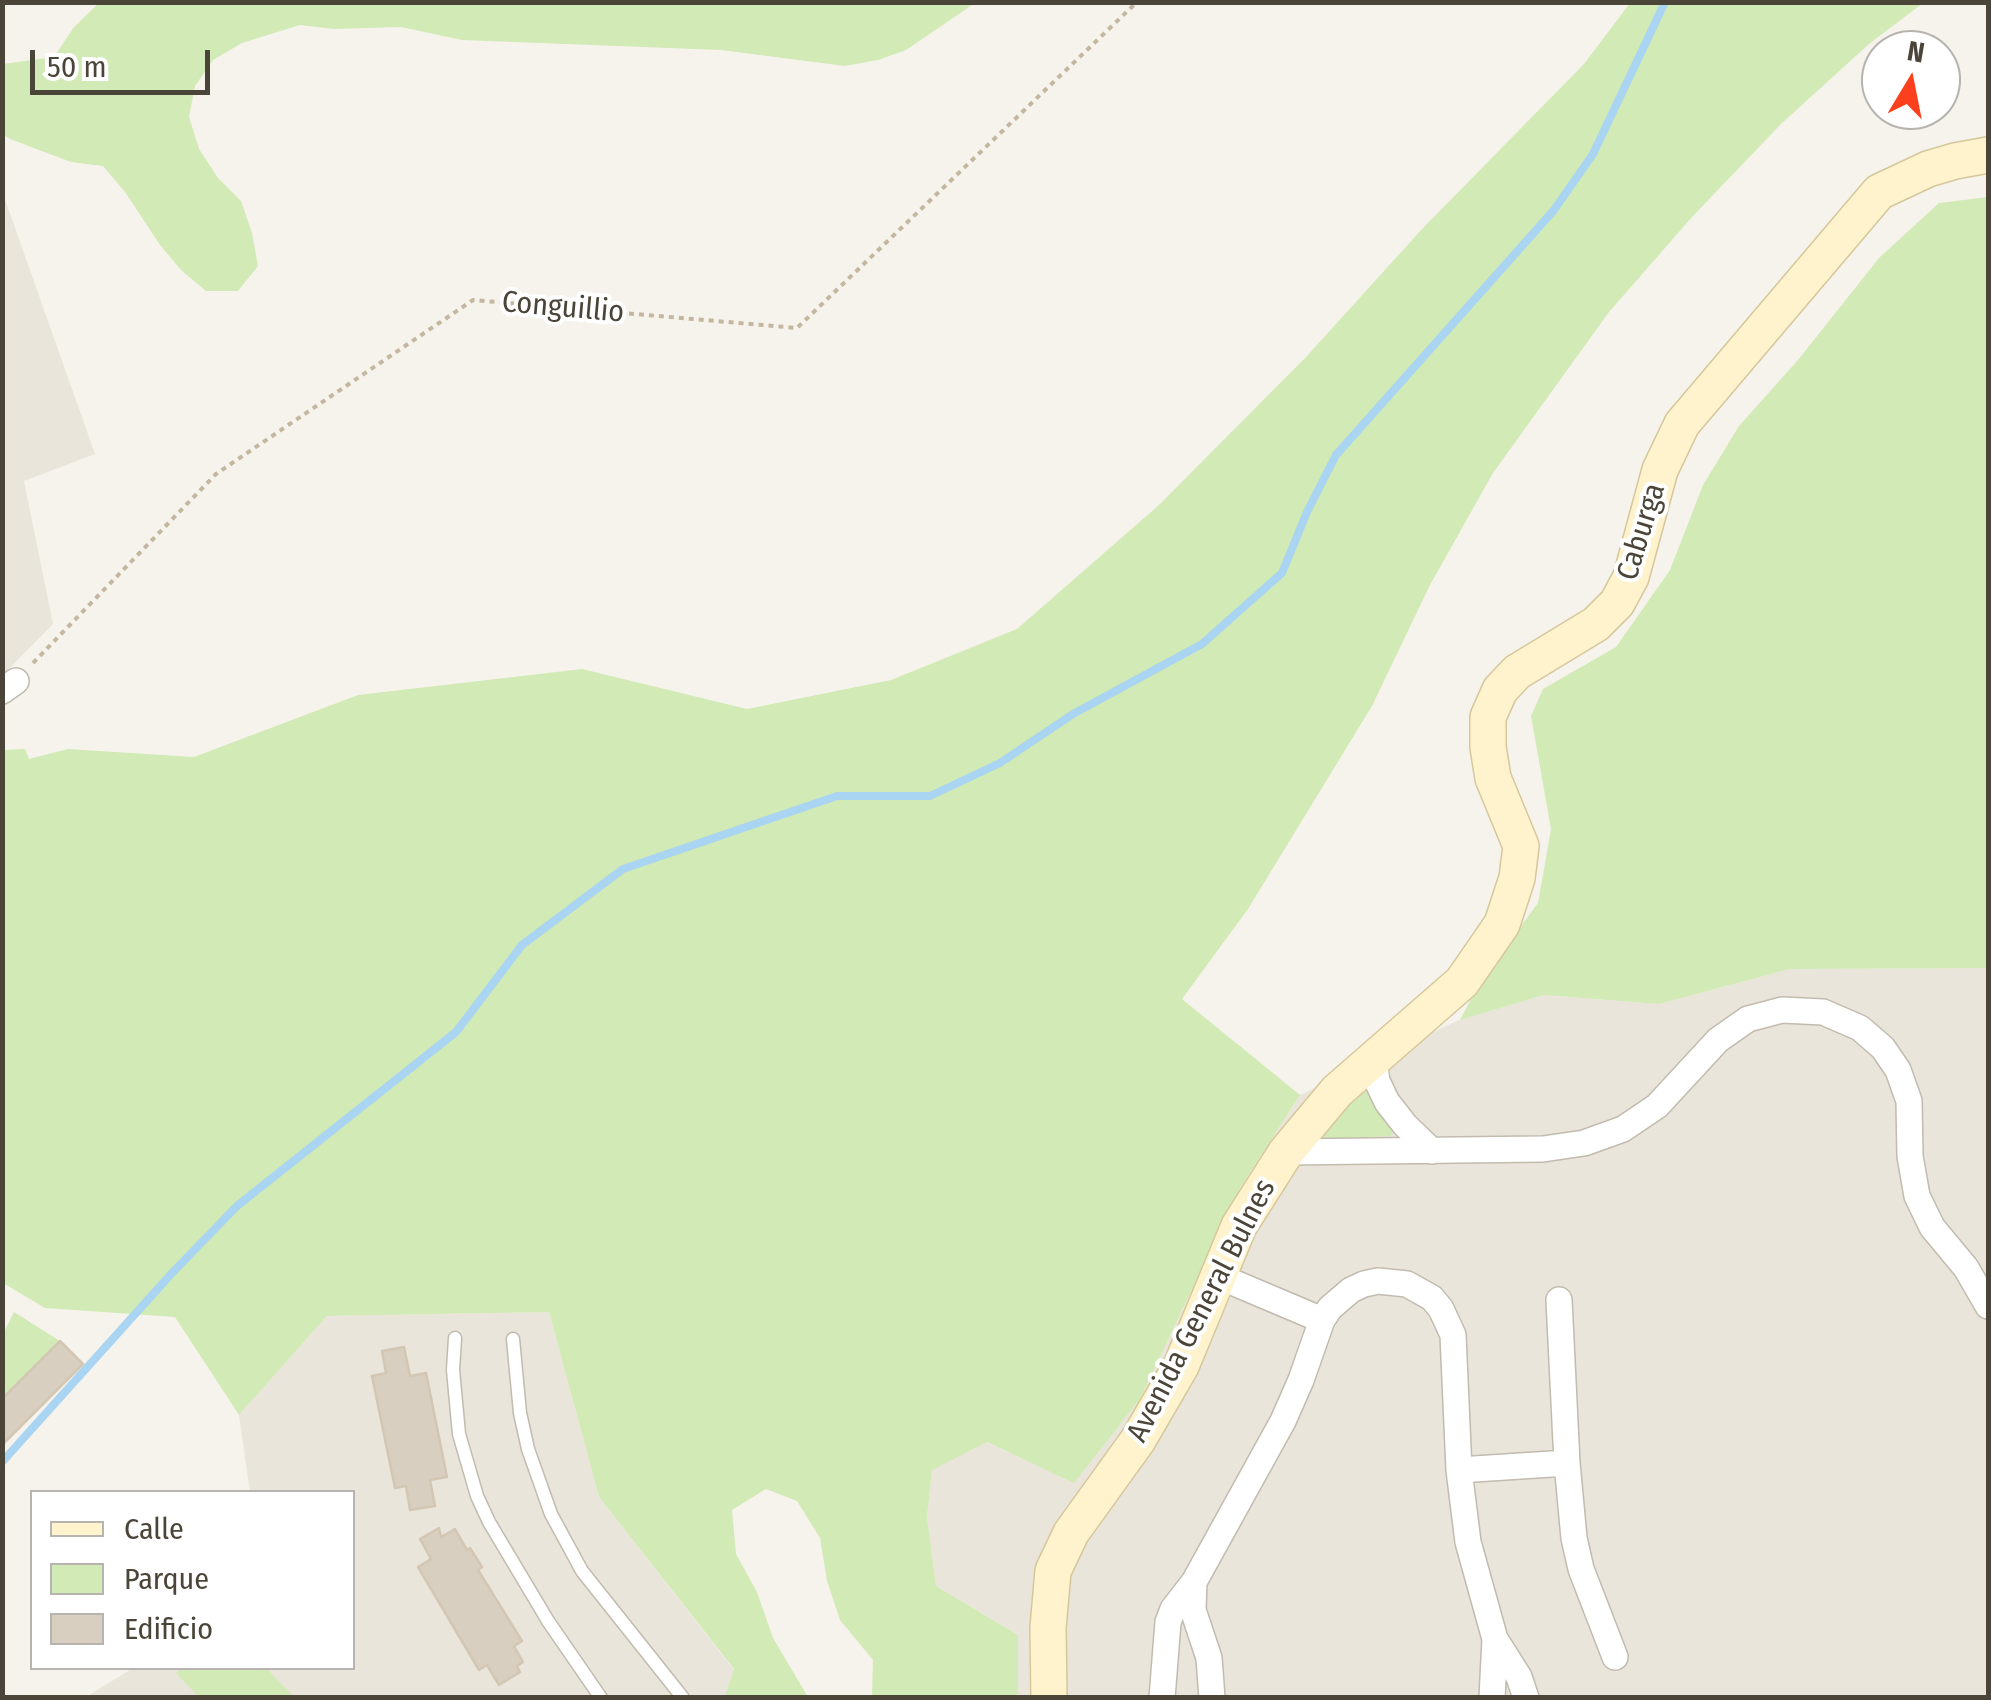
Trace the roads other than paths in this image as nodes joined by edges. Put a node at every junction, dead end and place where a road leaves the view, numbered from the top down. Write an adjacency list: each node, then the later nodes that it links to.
1 (1988, 156): 2 (street, Caburga)
2 (1374, 1061): 3 (street); 4 (street, Avenida General Bulnes)
3 (1432, 1151): 4 (street); 5 (street)
4 (1286, 1152): 6 (street, Avenida General Bulnes)
5 (1977, 1270): 8 (street)
6 (1218, 1276): 9 (street); 19 (street, Avenida General Bulnes)
7 (1559, 1300): 12 (street)
8 (1988, 1306)
9 (1322, 1320): 13 (street); 14 (street)
10 (455, 1338): 17 (lane)
11 (513, 1339): 18 (lane)
12 (1568, 1463): 13 (street); 16 (street)
13 (1459, 1470): 15 (street)
14 (1194, 1582): 20 (street); 21 (street)
15 (1496, 1639): 22 (street); 23 (street)
16 (1615, 1657)
17 (601, 1698)
18 (683, 1698)
19 (1049, 1698)
20 (1162, 1698)
21 (1212, 1698)
22 (1492, 1698)
23 (1526, 1698)

